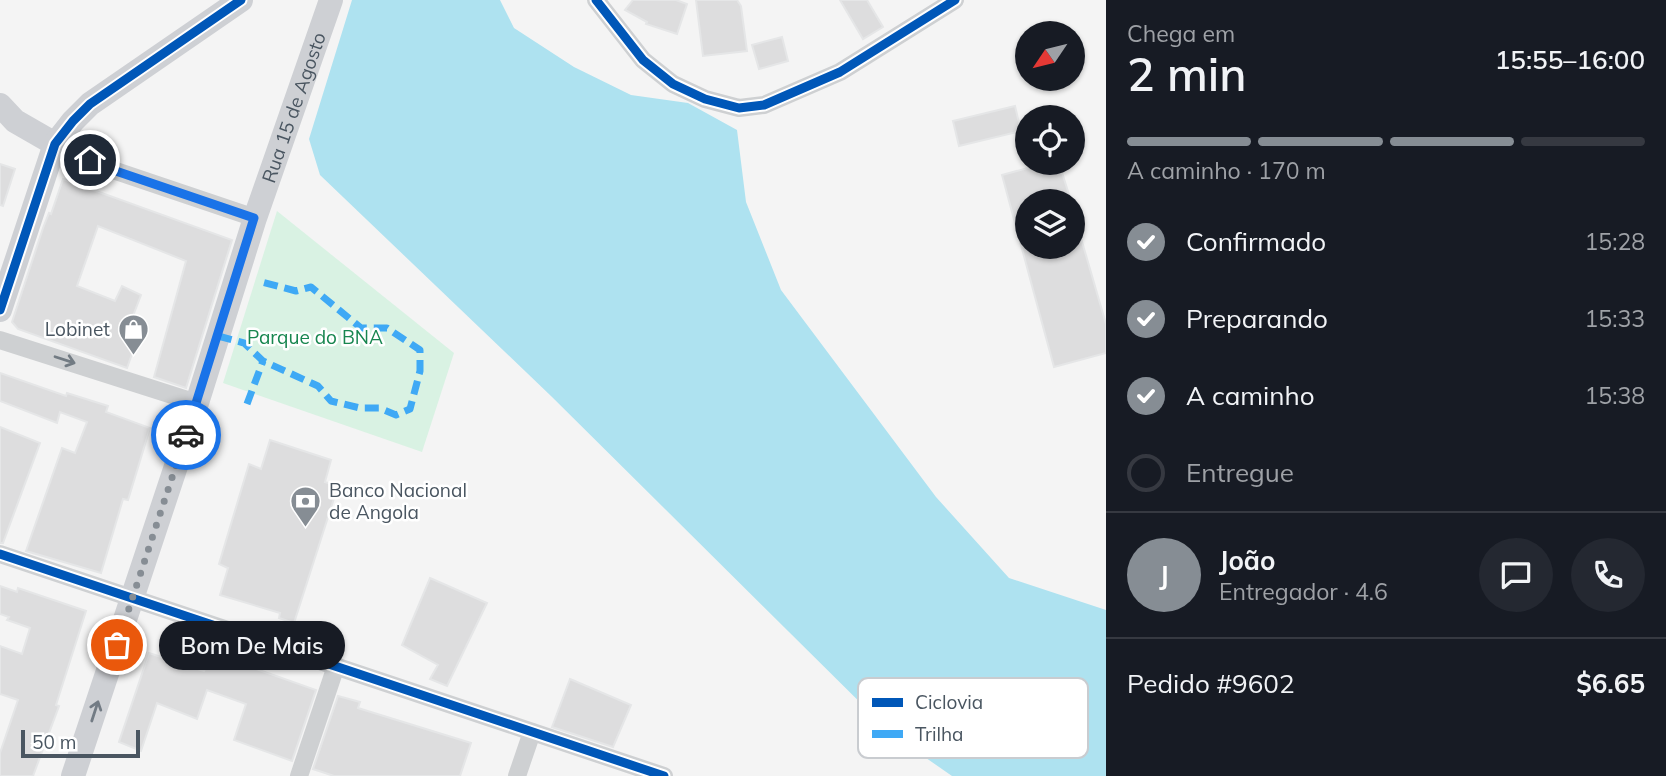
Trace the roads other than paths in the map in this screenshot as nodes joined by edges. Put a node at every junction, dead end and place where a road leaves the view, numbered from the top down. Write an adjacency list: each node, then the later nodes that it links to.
1 (241, 0): 6 (main road)
2 (331, 0): 7 (main road, Rua 15 de Agosto)
3 (596, 0): 4 (street)
4 (955, 0)
5 (5, 113): 6 (main road)
6 (55, 144): 7 (street); 8 (main road)
7 (254, 218): 10 (main road, Rua 15 de Agosto)
8 (0, 310)
9 (0, 340): 10 (street, one-way to 10)
10 (197, 403): 12 (main road, Rua 15 de Agosto)
11 (0, 554): 12 (street)
12 (132, 598): 13 (street); 15 (main road, Rua 15 de Agosto, one-way to 12)
13 (336, 666): 14 (street); 16 (street)
14 (532, 732): 17 (street); 18 (street)
15 (73, 776)
16 (299, 776)
17 (517, 776)
18 (664, 776)

